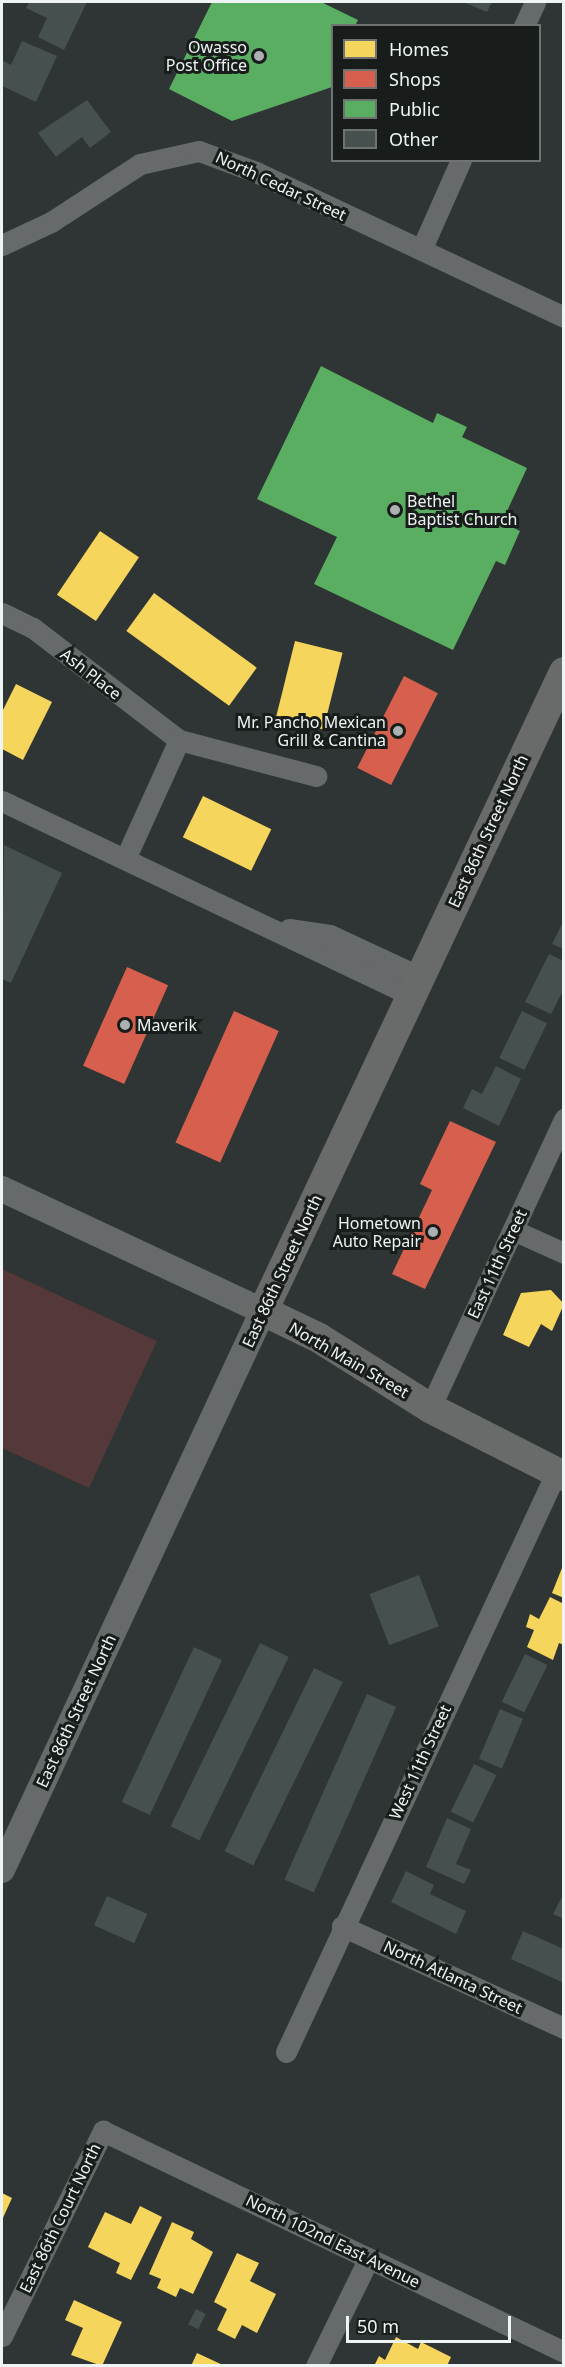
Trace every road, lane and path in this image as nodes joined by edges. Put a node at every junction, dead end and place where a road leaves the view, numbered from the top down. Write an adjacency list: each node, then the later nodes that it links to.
1 (535, 2): 2 (street)
2 (525, 24)
3 (460, 162): 5 (street)
4 (2, 245): 5 (street, North Cedar Street)
5 (422, 248): 6 (street, North Cedar Street)
6 (564, 317)
7 (2, 613): 10 (street, Ash Place)
8 (564, 672): 9 (main road, East 86th Street North)
9 (555, 713): 14 (main road, East 86th Street North)
10 (178, 740): 11 (street, Ash Place); 13 (street)
11 (316, 776)
12 (2, 801): 13 (street)
13 (126, 857): 14 (street)
14 (415, 986): 19 (main road, East 86th Street North)
15 (564, 1119): 17 (street, East 11th Street)
16 (2, 1189): 19 (street, North Main Street)
17 (513, 1230): 18 (street); 20 (street, East 11th Street)
18 (564, 1254)
19 (263, 1311): 20 (main road, North Main Street); 22 (street, East 86th Street North)
20 (430, 1408): 21 (main road, North Main Street)
21 (560, 1474): 23 (street, West 11th Street)
22 (2, 1870)
23 (342, 1926): 24 (street, North Atlanta Street); 25 (street, West 11th Street)
24 (564, 2028)
25 (286, 2052)
26 (103, 2131): 27 (street, North 102nd East Avenue); 28 (street, East 86th Court North)
27 (369, 2258): 29 (street, North 102nd East Avenue); 30 (street)
28 (2, 2336)
29 (564, 2352)
30 (316, 2366)

